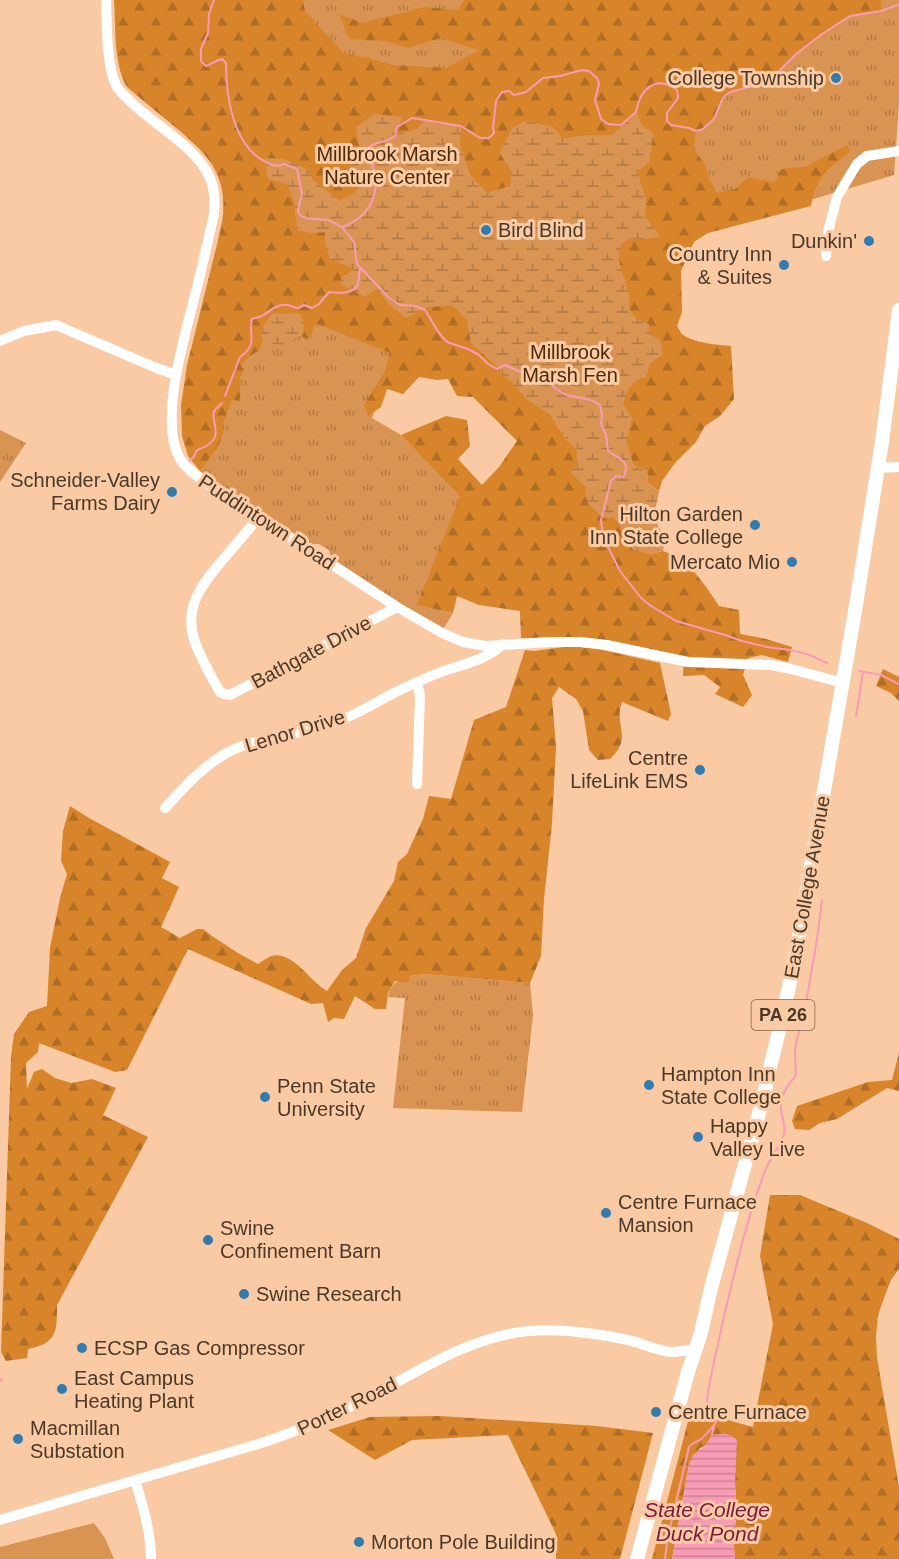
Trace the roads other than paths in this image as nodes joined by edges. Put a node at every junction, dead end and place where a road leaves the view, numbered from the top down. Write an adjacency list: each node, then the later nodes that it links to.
1 (106, 0): 6 (street, Puddintown Road)
2 (899, 151): 3 (street)
3 (826, 256)
4 (899, 310): 8 (main road, East College Avenue / PA 26)
5 (0, 341): 6 (street)
6 (176, 375): 9 (street, Puddintown Road)
7 (899, 467): 8 (street)
8 (878, 468): 13 (main road, East College Avenue / PA 26)
9 (258, 517): 10 (street, Puddintown Road); 10 (street, Bathgate Drive)
10 (398, 607): 11 (street, Puddintown Road)
11 (504, 644): 12 (street, Lenor Drive); 13 (street, Puddintown Road)
12 (417, 682): 14 (street); 15 (street, Lenor Drive)
13 (843, 683): 16 (main road, East College Avenue / PA 26)
14 (417, 784)
15 (165, 808)
16 (694, 1349): 17 (street, Porter Road); 20 (main road, East College Avenue / PA 26)
17 (135, 1480): 18 (street, Porter Road); 19 (street)
18 (0, 1520)
19 (151, 1559)
20 (637, 1559)

